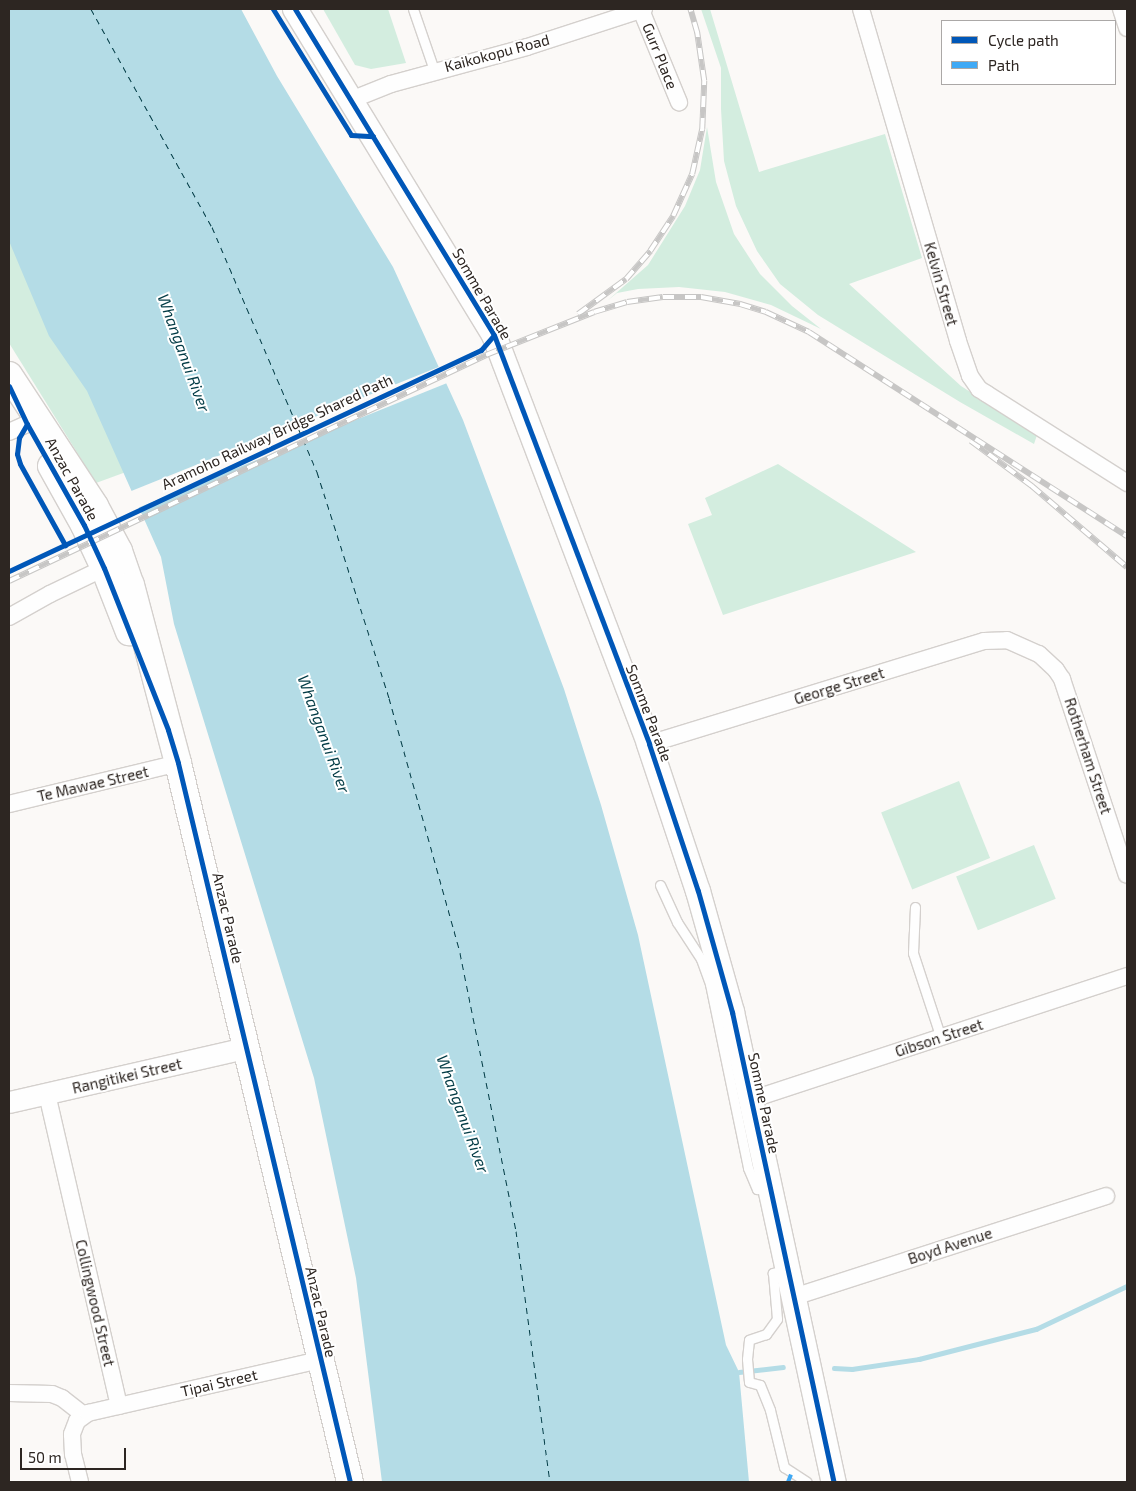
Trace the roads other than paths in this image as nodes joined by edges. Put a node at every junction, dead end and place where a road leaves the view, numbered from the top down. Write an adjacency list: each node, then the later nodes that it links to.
1 (295, 9): 8 (main road, Somme Parade)
2 (412, 9): 7 (lane)
3 (643, 9): 7 (street, Kaikokopu Road); 9 (street, Gurr Place)
4 (861, 9): 13 (street, Kelvin Street)
5 (1121, 9): 6 (street)
6 (1127, 28)
7 (434, 70): 8 (street, Kaikokopu Road)
8 (351, 100): 18 (main road, Somme Parade)
9 (679, 102)
10 (9, 375): 17 (main road, Anzac Parade)
11 (9, 386): 12 (main road, Anzac Parade)
12 (18, 428): 14 (main road, Anzac Parade)
13 (1127, 483)
14 (104, 568): 15 (street); 17 (main road, Anzac Parade)
15 (9, 617)
16 (1030, 649): 18 (street, George Street); 21 (street, Rotherham Street)
17 (168, 730): 19 (main road, Anzac Parade)
18 (649, 744): 28 (main road, Somme Parade)
19 (178, 763): 20 (street, Te Mawae Street); 26 (main road, Anzac Parade)
20 (9, 804)
21 (1127, 876)
22 (660, 885): 30 (lane)
23 (915, 907): 25 (lane)
24 (1127, 976): 25 (street, Gibson Street)
25 (941, 1038): 28 (street, Gibson Street)
26 (245, 1048): 27 (street, Rangitikei Street); 34 (main road, Anzac Parade)
27 (47, 1094): 29 (street, Rangitikei Street); 36 (street, Collingwood Street)
28 (750, 1100): 30 (main road, Somme Parade)
29 (9, 1102)
30 (770, 1188): 32 (main road, Somme Parade)
31 (1106, 1196): 33 (street, Boyd Avenue)
32 (787, 1269): 33 (main road, Somme Parade); 40 (lane)
33 (794, 1297): 41 (main road, Somme Parade)
34 (320, 1360): 36 (street, Tipai Street); 39 (main road, Anzac Parade)
35 (9, 1393): 37 (street)
36 (119, 1406): 37 (street)
37 (84, 1415): 38 (street)
38 (80, 1482)
39 (350, 1482)
40 (807, 1482)
41 (834, 1482)

